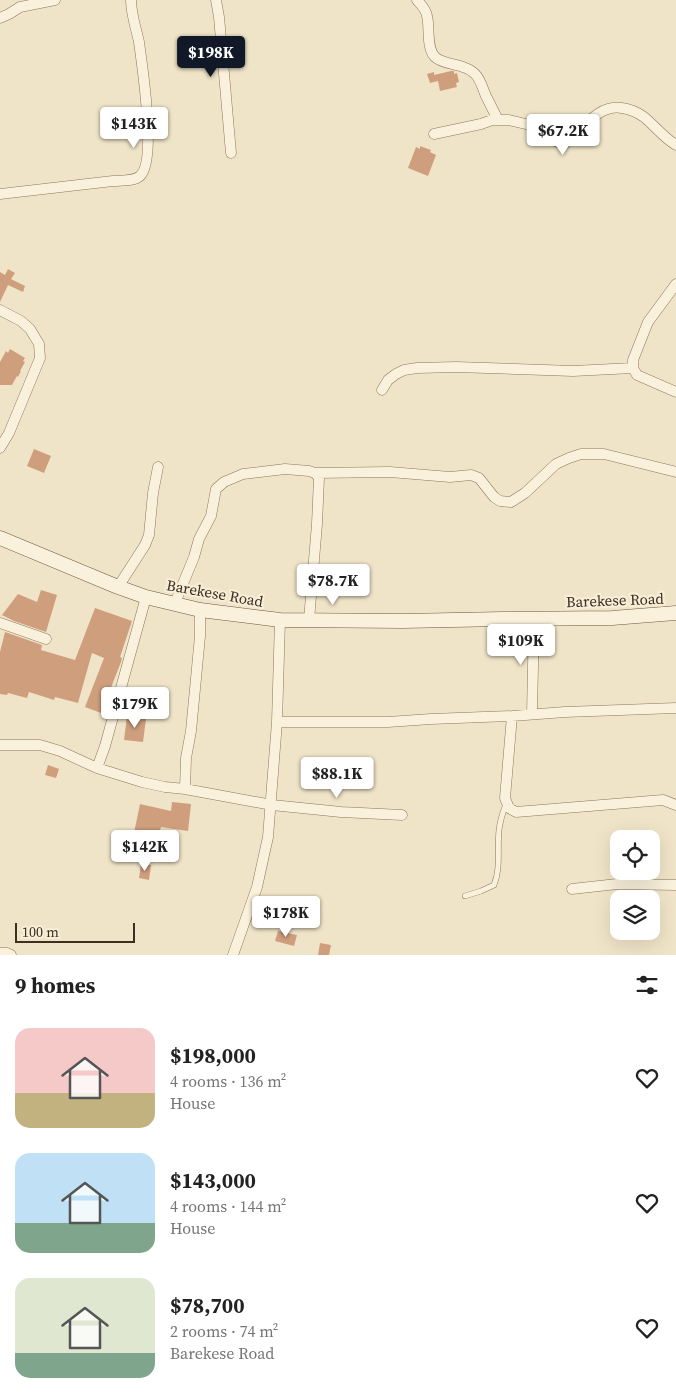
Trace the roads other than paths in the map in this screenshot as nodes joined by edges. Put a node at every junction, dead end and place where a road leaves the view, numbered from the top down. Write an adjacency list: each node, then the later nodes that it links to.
1 (54, 0): 5 (street)
2 (131, 0): 10 (street)
3 (216, 0): 9 (street)
4 (417, 0): 6 (street)
5 (0, 18)
6 (498, 120): 7 (street); 8 (street)
7 (434, 134)
8 (676, 146)
9 (231, 153)
10 (0, 194)
11 (676, 284): 13 (street)
12 (0, 310): 16 (street)
13 (633, 368): 14 (street); 15 (street)
14 (382, 390)
15 (676, 392)
16 (0, 448)
17 (158, 468): 21 (street)
18 (676, 472): 19 (street)
19 (315, 473): 23 (street); 28 (street)
20 (0, 538): 21 (main road, Barekese Road)
21 (118, 587): 22 (main road, Barekese Road)
22 (146, 597): 23 (main road, Barekese Road); 36 (street)
23 (175, 603): 24 (main road, Barekese Road)
24 (200, 610): 27 (main road, Barekese Road); 37 (street)
25 (676, 613): 26 (main road, Barekese Road)
26 (534, 618): 28 (main road, Barekese Road); 32 (street)
27 (280, 620): 28 (main road, Barekese Road); 34 (street)
28 (309, 620)
29 (0, 623): 30 (street)
30 (46, 639)
31 (676, 708): 32 (street)
32 (532, 714): 33 (street)
33 (512, 716): 34 (street); 38 (street)
34 (276, 722): 39 (street)
35 (0, 745): 36 (street)
36 (96, 768): 37 (street)
37 (185, 788): 39 (street)
38 (506, 803): 40 (street); 44 (lane)
39 (272, 805): 41 (street); 47 (street)
40 (676, 805)
41 (402, 815)
42 (676, 885): 43 (street)
43 (572, 890)
44 (465, 896)
45 (0, 953): 46 (street)
46 (11, 955)
47 (232, 955)

